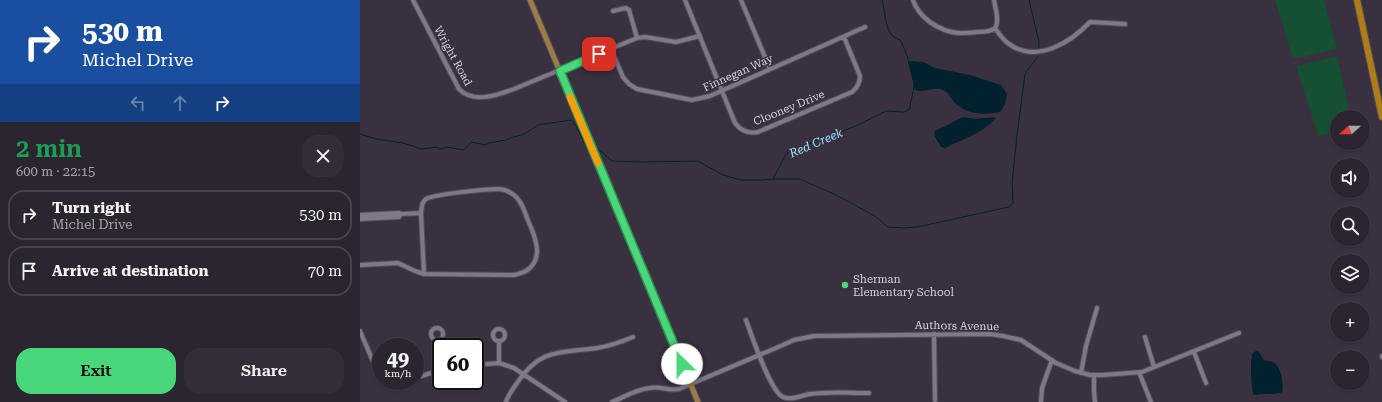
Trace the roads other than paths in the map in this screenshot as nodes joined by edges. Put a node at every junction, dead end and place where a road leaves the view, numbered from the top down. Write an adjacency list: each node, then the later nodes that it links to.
1 (413, 0): 17 (street, Wright Road)
2 (530, 0): 17 (main road)
3 (685, 0): 12 (street, Clooney Drive)
4 (741, 0): 16 (street)
5 (913, 0): 11 (street)
6 (994, 0): 11 (street)
7 (1357, 0): 19 (highway)
8 (613, 11): 14 (street)
9 (1125, 24): 11 (street)
10 (865, 27): 13 (street, Finnegan Way)
11 (995, 28)
12 (700, 36): 14 (street); 18 (street, Clooney Drive)
13 (844, 37): 16 (street, Finnegan Way); 18 (street, Clooney Drive)
14 (637, 38): 15 (street)
15 (611, 50): 17 (street); 18 (street, Finnegan Way)
16 (770, 69): 18 (street, Finnegan Way)
17 (560, 71): 45 (main road)
18 (721, 90)
19 (1382, 117)
20 (421, 213): 21 (street); 25 (street); 25 (street)
21 (401, 214): 22 (street); 23 (street)
22 (360, 215)
23 (360, 219)
24 (360, 264): 25 (street)
25 (424, 274)
26 (1097, 308): 41 (street)
27 (746, 320): 35 (street)
28 (360, 330): 36 (street)
29 (1239, 333): 34 (street, Authors Avenue)
30 (934, 334): 35 (street, Authors Avenue); 37 (street, Authors Avenue); 48 (street)
31 (633, 337): 43 (street)
32 (1145, 337): 40 (street)
33 (499, 340): 38 (street)
34 (1194, 352): 40 (street, Authors Avenue); 46 (street)
35 (760, 354): 45 (street, Authors Avenue); 47 (street)
36 (372, 359)
37 (1052, 360): 41 (street, Authors Avenue); 53 (street)
38 (499, 363): 39 (street); 43 (street)
39 (484, 364)
40 (1154, 367): 42 (street, Authors Avenue)
41 (1081, 372): 44 (street, Authors Avenue)
42 (1139, 372): 44 (street, Authors Avenue); 55 (street)
43 (523, 374): 49 (street); 50 (street)
44 (1094, 375): 54 (street)
45 (690, 383): 51 (street, Authors Avenue); 52 (main road)
46 (1206, 383)
47 (869, 393)
48 (935, 400)
49 (506, 402)
50 (565, 402)
51 (612, 402)
52 (698, 402)
53 (1041, 402)
54 (1095, 402)
55 (1152, 402)

